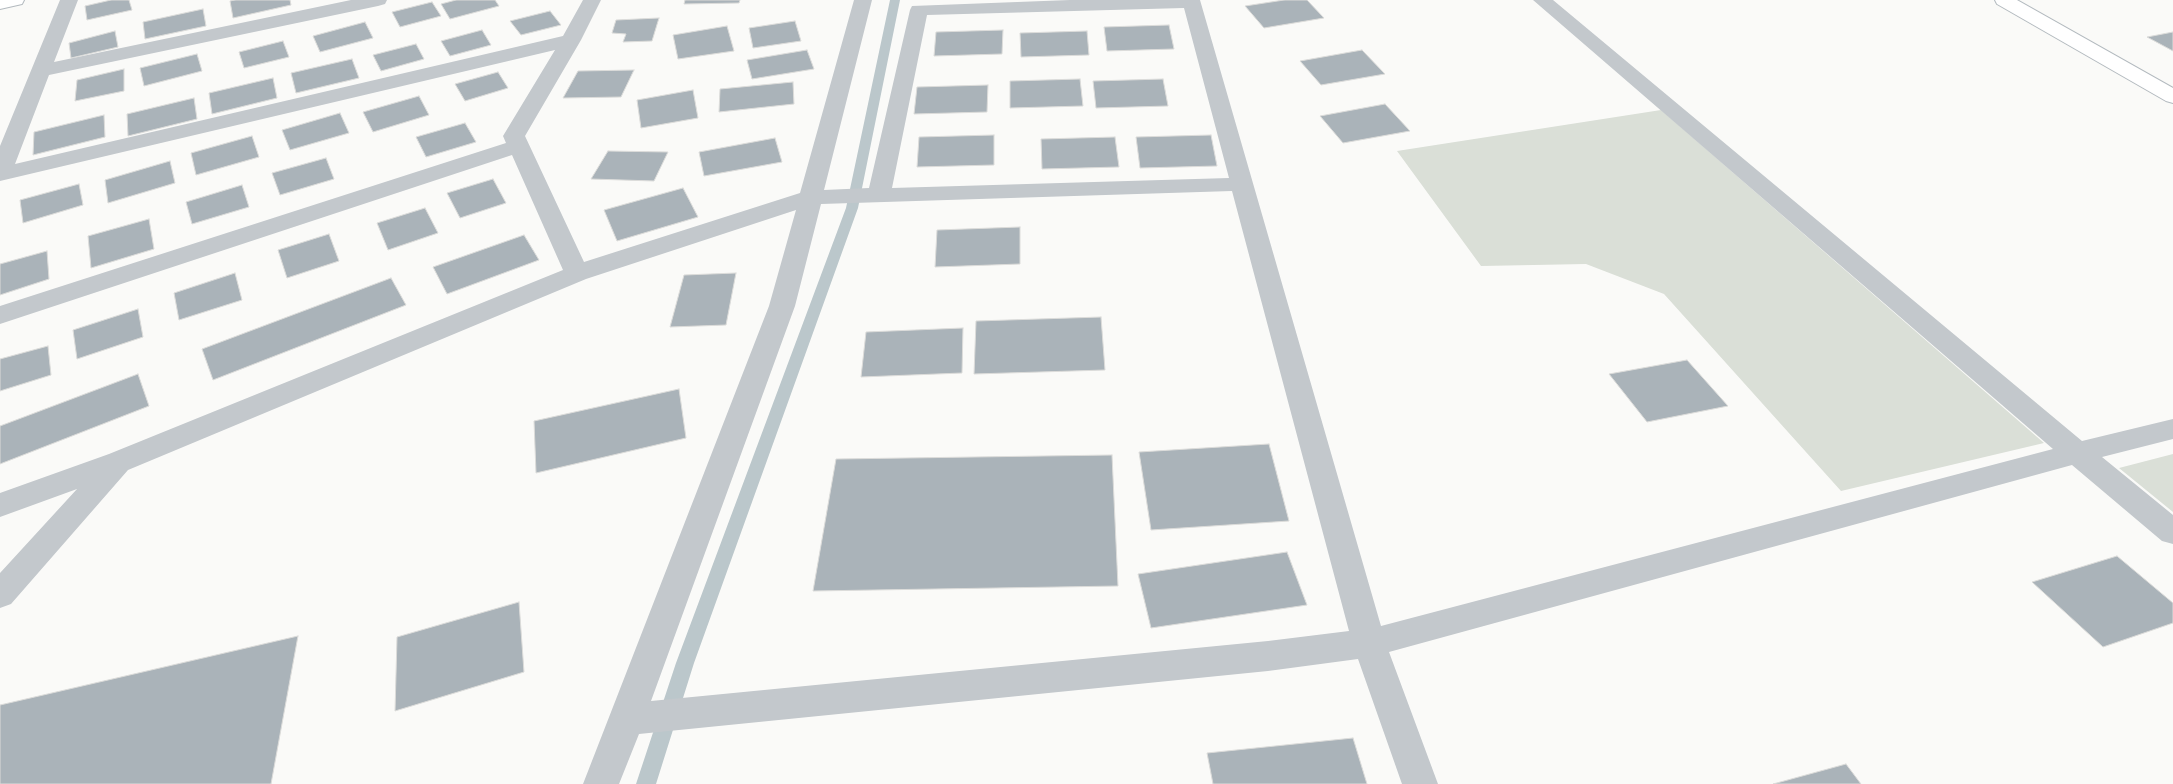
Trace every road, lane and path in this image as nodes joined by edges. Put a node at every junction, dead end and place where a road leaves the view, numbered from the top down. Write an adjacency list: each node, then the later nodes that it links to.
1 (15, 0): 9 (street)
2 (69, 0): 11 (street)
3 (378, 0): 11 (street)
4 (592, 0): 10 (street)
5 (864, 0): 17 (street)
6 (1542, 0): 21 (street)
7 (2004, 0): 12 (street)
8 (1191, 1): 15 (street); 16 (street)
9 (0, 3)
10 (571, 40): 13 (street); 14 (street)
11 (40, 71): 14 (street)
12 (2172, 96)
13 (518, 146): 18 (street); 19 (street)
14 (0, 174)
15 (1241, 184): 16 (street); 26 (street)
16 (879, 196): 17 (street)
17 (811, 197): 18 (street); 27 (street)
18 (577, 273): 22 (street)
19 (0, 315)
20 (2173, 429): 21 (street)
21 (2077, 453): 24 (street); 26 (street)
22 (119, 462): 23 (street); 25 (street)
23 (0, 505)
24 (2173, 532)
25 (0, 595)
26 (1369, 643): 27 (street); 29 (street)
27 (627, 719): 28 (street)
28 (601, 784)
29 (1420, 784)

